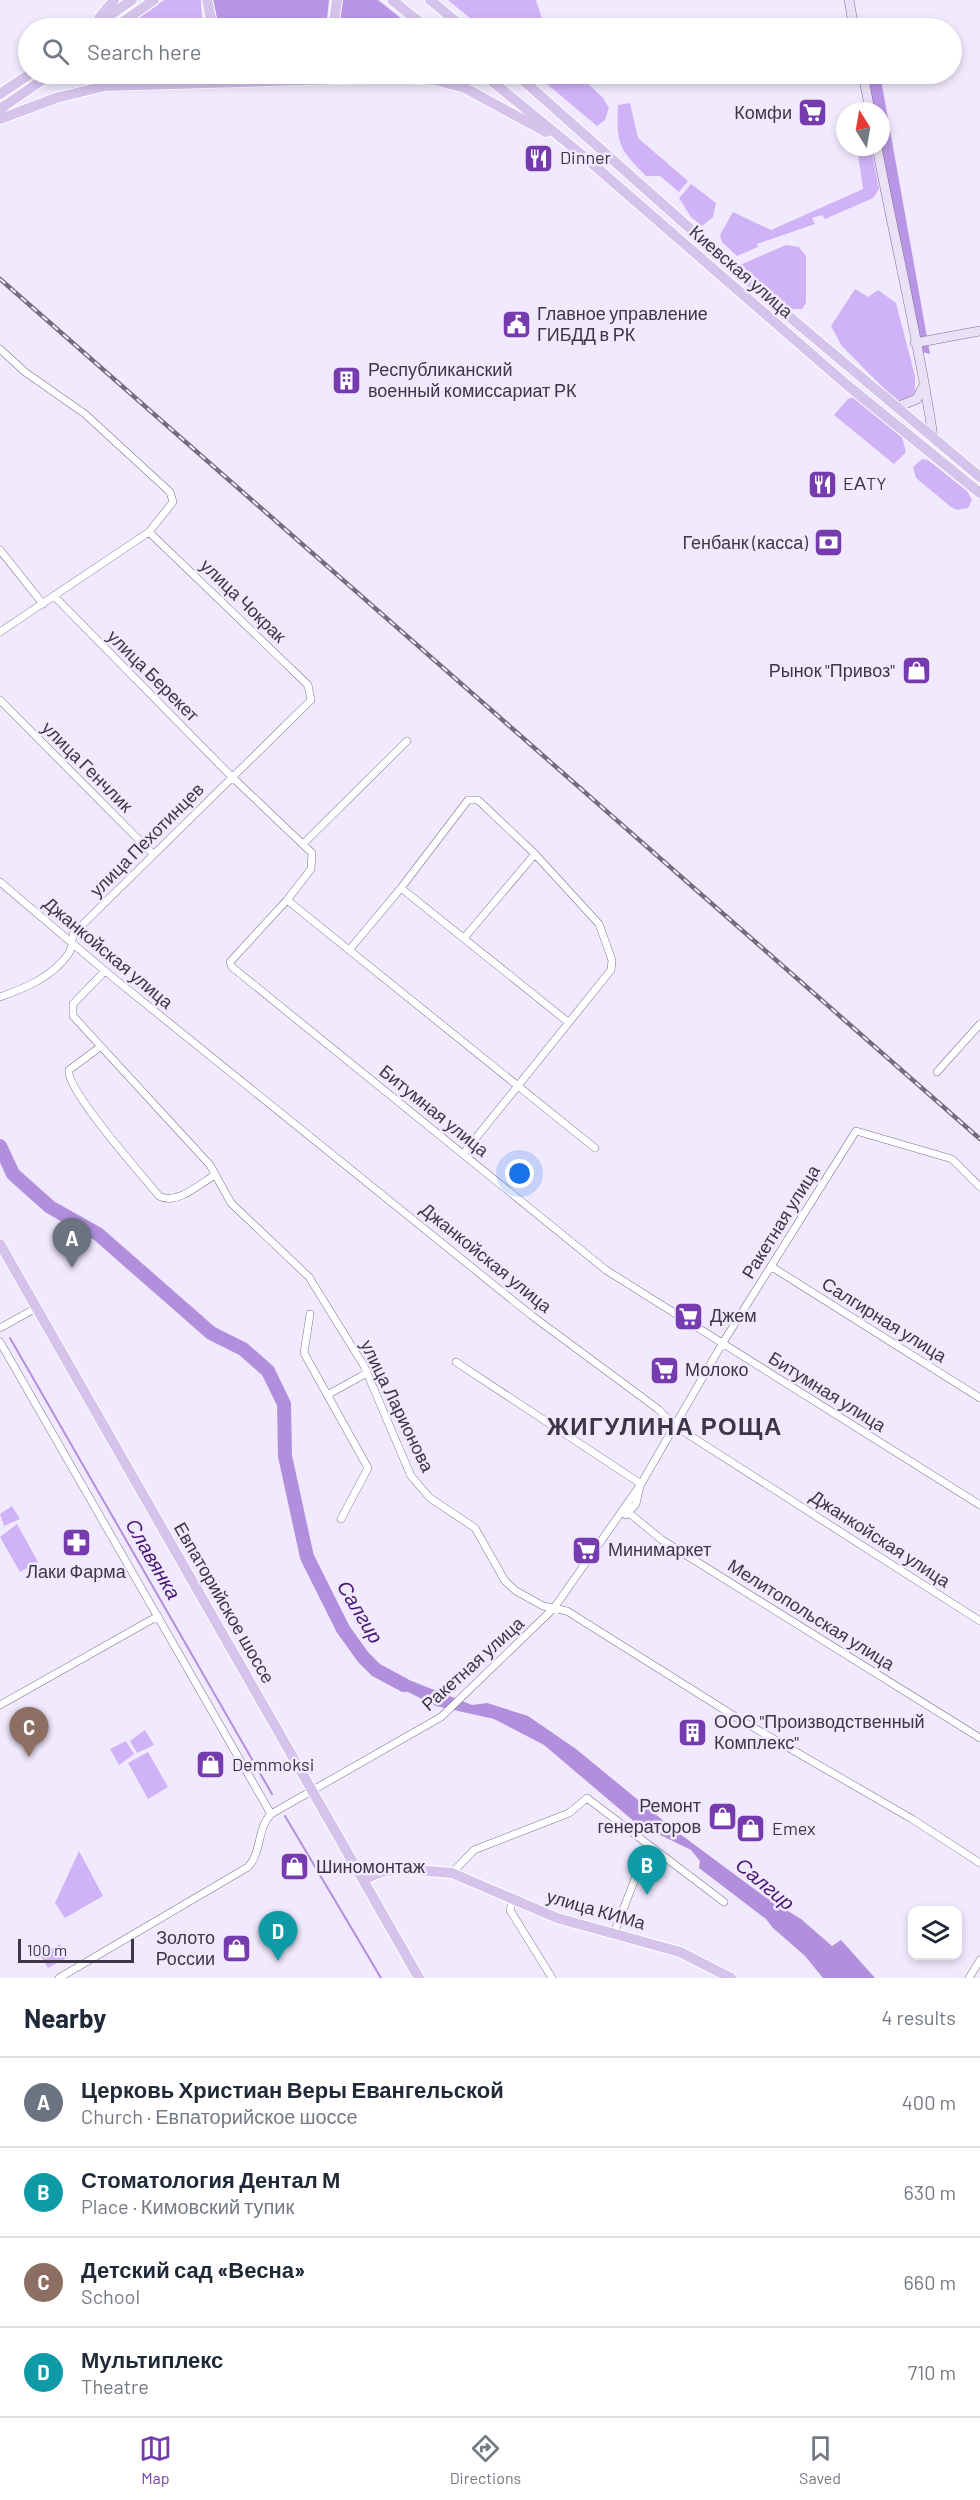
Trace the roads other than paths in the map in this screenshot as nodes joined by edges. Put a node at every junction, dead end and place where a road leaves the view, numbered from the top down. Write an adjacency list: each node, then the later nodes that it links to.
1 (114, 0): 9 (main road)
2 (132, 0): 10 (main road)
3 (154, 0): 11 (main road)
4 (207, 0): 12 (main road)
5 (337, 0): 13 (main road)
6 (430, 0): 15 (main road)
7 (849, 0): 16 (main road)
8 (396, 2): 14 (main road)
9 (99, 18)
10 (105, 18)
11 (128, 18)
12 (211, 18)
13 (334, 18)
14 (415, 18)
15 (452, 18)
16 (852, 18)
17 (18, 82): 24 (main road)
18 (36, 84): 26 (main road)
19 (171, 84): 27 (main road)
20 (450, 84): 28 (main road)
21 (495, 84): 28 (main road, Киевская улица)
22 (527, 84): 30 (main road, Киевская улица)
23 (865, 84): 25 (main road)
24 (0, 94)
25 (868, 102)
26 (0, 109)
27 (0, 119)
28 (581, 154): 31 (main road, Киевская улица)
29 (879, 156): 33 (main road)
30 (705, 241): 31 (main road); 36 (main road, Киевская улица)
31 (695, 254): 39 (main road, Киевская улица)
32 (980, 331): 33 (main road)
33 (915, 343): 35 (main road)
34 (0, 350): 40 (street)
35 (925, 383): 36 (main road); 37 (main road)
36 (897, 407): 37 (main road, Киевская улица)
37 (933, 437): 38 (main road, Киевская улица)
38 (980, 477)
39 (980, 493)
40 (149, 532): 42 (street); 45 (street, улица Чокрак)
41 (0, 550): 43 (street)
42 (54, 596): 43 (street); 48 (street, улица Берекет)
43 (43, 604): 44 (street)
44 (0, 633)
45 (312, 694): 48 (street, улица Пехотинцев)
46 (0, 700): 50 (street, улица Генчлик)
47 (407, 741): 49 (street)
48 (231, 776): 49 (street, улица Берекет); 50 (street, улица Пехотинцев)
49 (303, 844): 52 (street, улица Берекет)
50 (153, 854): 57 (street, улица Пехотинцев)
51 (535, 855): 54 (street); 56 (street); 61 (street)
52 (313, 858): 55 (street, Битумная улица)
53 (0, 882): 57 (street, Джанкойская улица)
54 (401, 888): 56 (street); 58 (street)
55 (287, 900): 58 (street); 67 (street, Битумная улица)
56 (464, 938): 61 (street)
57 (72, 943): 59 (street, Джанкойская улица); 60 (street, улица Пехотинцев)
58 (350, 949): 65 (street)
59 (105, 971): 63 (street, улица Ларионова); 81 (street, Джанкойская улица)
60 (0, 997)
61 (568, 1023): 65 (street)
62 (980, 1024): 64 (street)
63 (100, 1047): 68 (street, улица Ларионова); 68 (street)
64 (937, 1072)
65 (517, 1086): 66 (street); 67 (street)
66 (595, 1148)
67 (463, 1154): 76 (street, Битумная улица)
68 (215, 1175): 78 (street, улица Ларионова)
69 (980, 1187): 71 (street, Ракетная улица)
70 (0, 1244): 72 (main road, Евпаторийское шоссе)
71 (772, 1267): 76 (street, Ракетная улица); 80 (street, Салгирная улица)
72 (36, 1308): 74 (street); 92 (main road, Евпаторийское шоссе)
73 (310, 1314): 79 (street)
74 (0, 1328)
75 (0, 1342): 88 (street)
76 (722, 1344): 81 (street, Ракетная улица); 83 (street, Битумная улица)
77 (456, 1362): 82 (street)
78 (368, 1373): 79 (street); 87 (street, улица Ларионова)
79 (327, 1395): 85 (street)
80 (980, 1398)
81 (675, 1426): 82 (street, Ракетная улица); 89 (street, Джанкойская улица)
82 (641, 1484): 84 (street, Ракетная улица); 86 (street, Ракетная улица)
83 (980, 1505)
84 (629, 1513): 86 (street, Ракетная улица); 91 (street, Мелитопольская улица)
85 (340, 1519)
86 (618, 1519): 87 (street, Ракетная улица)
87 (554, 1608): 92 (street, Ракетная улица); 95 (street, улица Ларионова)
88 (158, 1616): 90 (street); 93 (street)
89 (980, 1621)
90 (0, 1705)
91 (980, 1738)
92 (312, 1790): 93 (street, Ракетная улица); 97 (main road, Евпаторийское шоссе)
93 (271, 1814): 102 (street)
94 (651, 1849): 96 (street); 99 (street); 100 (street)
95 (980, 1863)
96 (452, 1873): 97 (main road, улица КИМа); 98 (main road, улица КИМа)
97 (363, 1880): 103 (main road, Евпаторийское шоссе)
98 (513, 1899): 100 (main road, улица КИМа); 104 (street)
99 (724, 1902)
100 (614, 1933): 105 (main road, улица КИМа)
101 (980, 1960): 106 (street)
102 (59, 1978)
103 (419, 1978)
104 (552, 1978)
105 (731, 1978)
106 (969, 1978)

